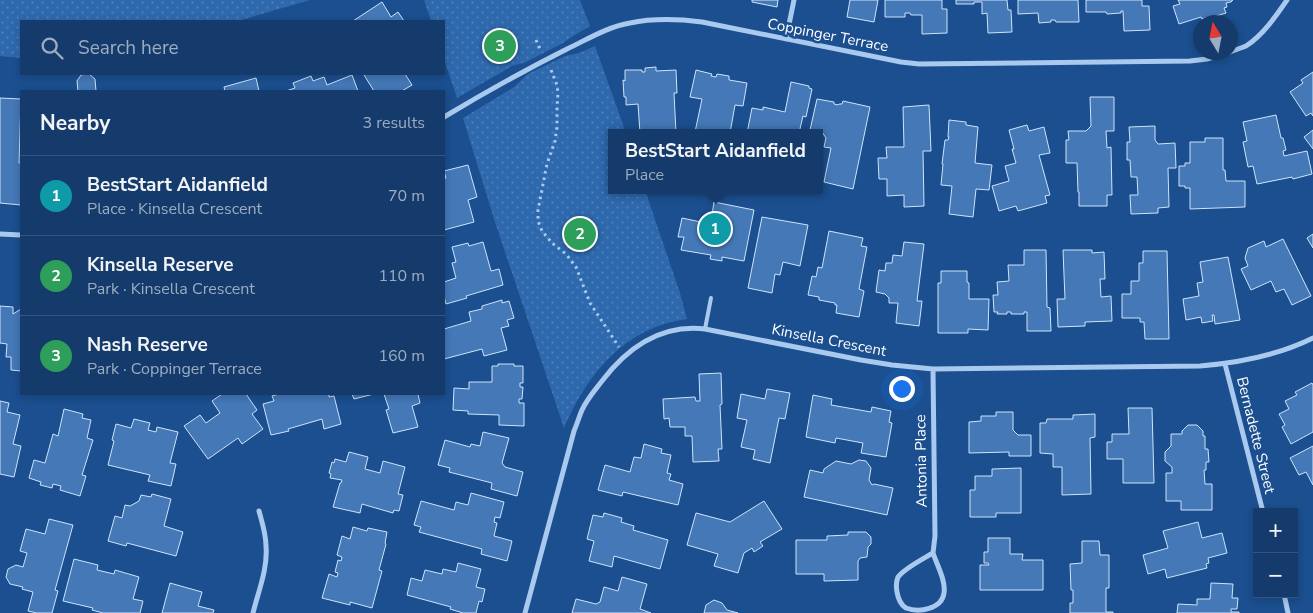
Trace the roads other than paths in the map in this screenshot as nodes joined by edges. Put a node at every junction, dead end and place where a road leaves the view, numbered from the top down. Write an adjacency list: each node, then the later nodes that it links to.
1 (794, 0): 3 (street)
2 (1287, 0): 4 (street, Coppinger Terrace)
3 (786, 39): 5 (street, Coppinger Terrace); 6 (street, Coppinger Terrace)
4 (1238, 49)
5 (1199, 60)
6 (445, 116)
7 (0, 234): 8 (street)
8 (20, 235)
9 (711, 298): 10 (lane)
10 (705, 329): 13 (street, Kinsella Crescent); 19 (street, Kinsella Crescent)
11 (1313, 338): 12 (street, Kinsella Crescent)
12 (1225, 364): 13 (street, Kinsella Crescent); 14 (street, Bernadette Street)
13 (932, 369): 16 (street, Antonia Place)
14 (1262, 508)
15 (259, 511): 18 (street)
16 (933, 553): 16 (street, Antonia Place)
17 (1285, 598): 20 (street)
18 (253, 613)
19 (525, 613)
20 (1288, 613)

